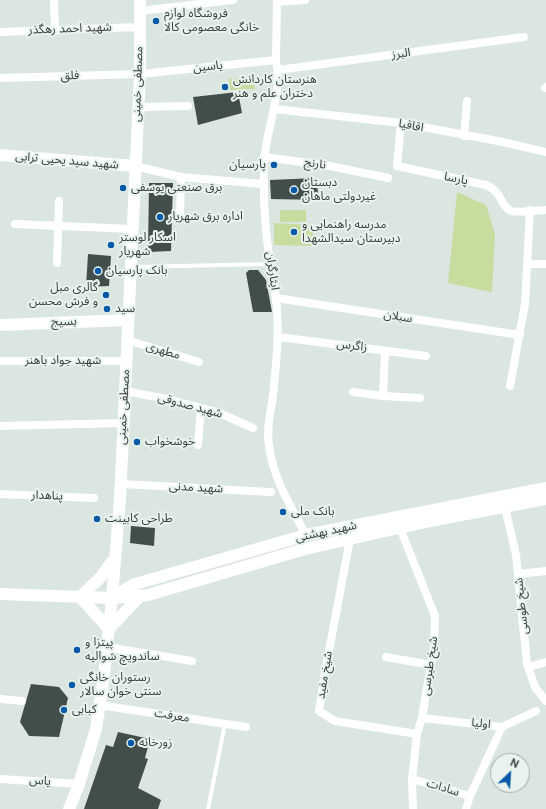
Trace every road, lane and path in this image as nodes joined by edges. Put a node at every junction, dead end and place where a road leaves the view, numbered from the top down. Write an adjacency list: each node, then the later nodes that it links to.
1 (54, 0): 7 (street)
2 (233, 0): 5 (street)
3 (305, 0): 4 (street)
4 (277, 1): 10 (street, ایثارگران)
5 (140, 6): 6 (main road, مصطفی خمینی)
6 (139, 27): 7 (street, شهید احمد رهگذر); 12 (main road, مصطفی خمینی)
7 (55, 29): 8 (street, شهید احمد رهگذر)
8 (0, 32)
9 (524, 37): 11 (street, البرز)
10 (276, 60): 11 (street, ایثارگران); 12 (street, یاسین)
11 (278, 70): 17 (street, ایثارگران)
12 (140, 74): 13 (street, فلق); 16 (main road, مصطفی خمینی)
13 (0, 78)
14 (467, 101): 19 (street)
15 (188, 106): 16 (street)
16 (138, 107): 23 (main road, مصطفی خمینی)
17 (275, 109): 18 (street, اقاقیا); 22 (street, ایثارگران)
18 (401, 123): 19 (street, اقاقیا); 28 (street, پارسا)
19 (464, 136): 20 (street, اقاقیا)
20 (546, 152)
21 (0, 155): 23 (main road, شهید سید یحیی ترابی)
22 (264, 157): 25 (street, نارنج); 26 (street, ایثارگران)
23 (135, 166): 24 (street); 33 (main road, مصطفی خمینی)
24 (181, 177): 26 (street); 30 (street)
25 (388, 178)
26 (263, 184): 35 (street, ایثارگران)
27 (59, 201): 32 (street)
28 (530, 210): 29 (street, پارسا); 36 (street)
29 (546, 210)
30 (180, 215)
31 (15, 224): 32 (street)
32 (58, 226): 33 (street); 34 (street)
33 (132, 229): 38 (main road, مصطفی خمینی)
34 (57, 263)
35 (270, 264): 38 (lane); 39 (street, ایثارگران)
36 (528, 264): 37 (street); 42 (street)
37 (546, 264)
38 (130, 267): 40 (main road, مصطفی خمینی)
39 (276, 298): 42 (street, سبلان); 43 (street, ایثارگران)
40 (128, 320): 41 (main road, بسیج); 44 (main road, مصطفی خمینی)
41 (0, 325)
42 (520, 335): 50 (street)
43 (279, 337): 45 (street, زاگرس); 68 (street, ایثارگران)
44 (127, 340): 48 (main road, مصطفی خمینی); 49 (street, مطهری)
45 (385, 351): 46 (street, زاگرس); 53 (street)
46 (426, 356)
47 (0, 361): 48 (street, شهید جواد باهنر)
48 (127, 361): 51 (main road, مصطفی خمینی)
49 (199, 362)
50 (510, 386)
51 (125, 391): 55 (street, شهید صدوقی); 56 (main road, مصطفی خمینی)
52 (354, 392): 53 (street)
53 (383, 396): 54 (street)
54 (420, 398)
55 (201, 408): 58 (street, شهید صدوقی); 59 (street)
56 (124, 423): 57 (street); 60 (main road, مصطفی خمینی)
57 (0, 426)
58 (253, 428)
59 (198, 445)
60 (121, 484): 62 (street, شهید مدنی); 70 (main road, مصطفی خمینی)
61 (546, 488): 68 (main road, شهید بهشتی)
62 (271, 492)
63 (0, 494): 64 (street, پناهدار)
64 (94, 498)
65 (546, 499): 66 (main road, شهید بهشتی)
66 (505, 507): 67 (main road, شهید بهشتی); 72 (street, شیخ طوسی)
67 (400, 528): 69 (main road, شهید بهشتی); 82 (street, شیخ طبرسی)
68 (306, 535): 76 (main road, شهید بهشتی)
69 (350, 539): 74 (main road, شهید بهشتی); 93 (street, شیخ مفید)
70 (115, 557): 75 (main road); 76 (main road, مصطفی خمینی)
71 (546, 571): 72 (street)
72 (518, 574): 83 (street, شیخ طوسی)
73 (0, 594): 75 (main road, شهید بهشتی)
74 (140, 596): 76 (main road, شهید بهشتی); 77 (main road)
75 (80, 597): 76 (main road, شهید بهشتی); 77 (main road)
76 (112, 598): 77 (main road, مصطفی خمینی)
77 (109, 629): 78 (main road, مصطفی خمینی)
78 (107, 647): 80 (street); 87 (main road, مصطفی خمینی)
79 (386, 657): 82 (street)
80 (192, 661)
81 (546, 662): 83 (street)
82 (431, 665): 89 (street, شیخ طبرسی)
83 (528, 667): 86 (street, شیخ طوسی)
84 (0, 699): 85 (street)
85 (22, 701)
86 (546, 701)
87 (99, 705): 90 (street, معرفت); 96 (main road, مصطفی خمینی)
88 (536, 712): 92 (street, اولیا)
89 (422, 718): 92 (street, اولیا); 93 (street, شیخ طبرسی)
90 (225, 724): 91 (street, معرفت); 99 (lane)
91 (246, 727)
92 (502, 727): 97 (street, سادات)
93 (417, 734): 95 (street, شیخ طبرسی)
94 (0, 779): 96 (street, یاس)
95 (412, 779): 97 (street, سادات); 100 (street, شیخ طبرسی)
96 (80, 784): 98 (main road, مصطفی خمینی)
97 (470, 796): 101 (street)
98 (70, 809)
99 (208, 809)
100 (413, 809)
101 (466, 809)

